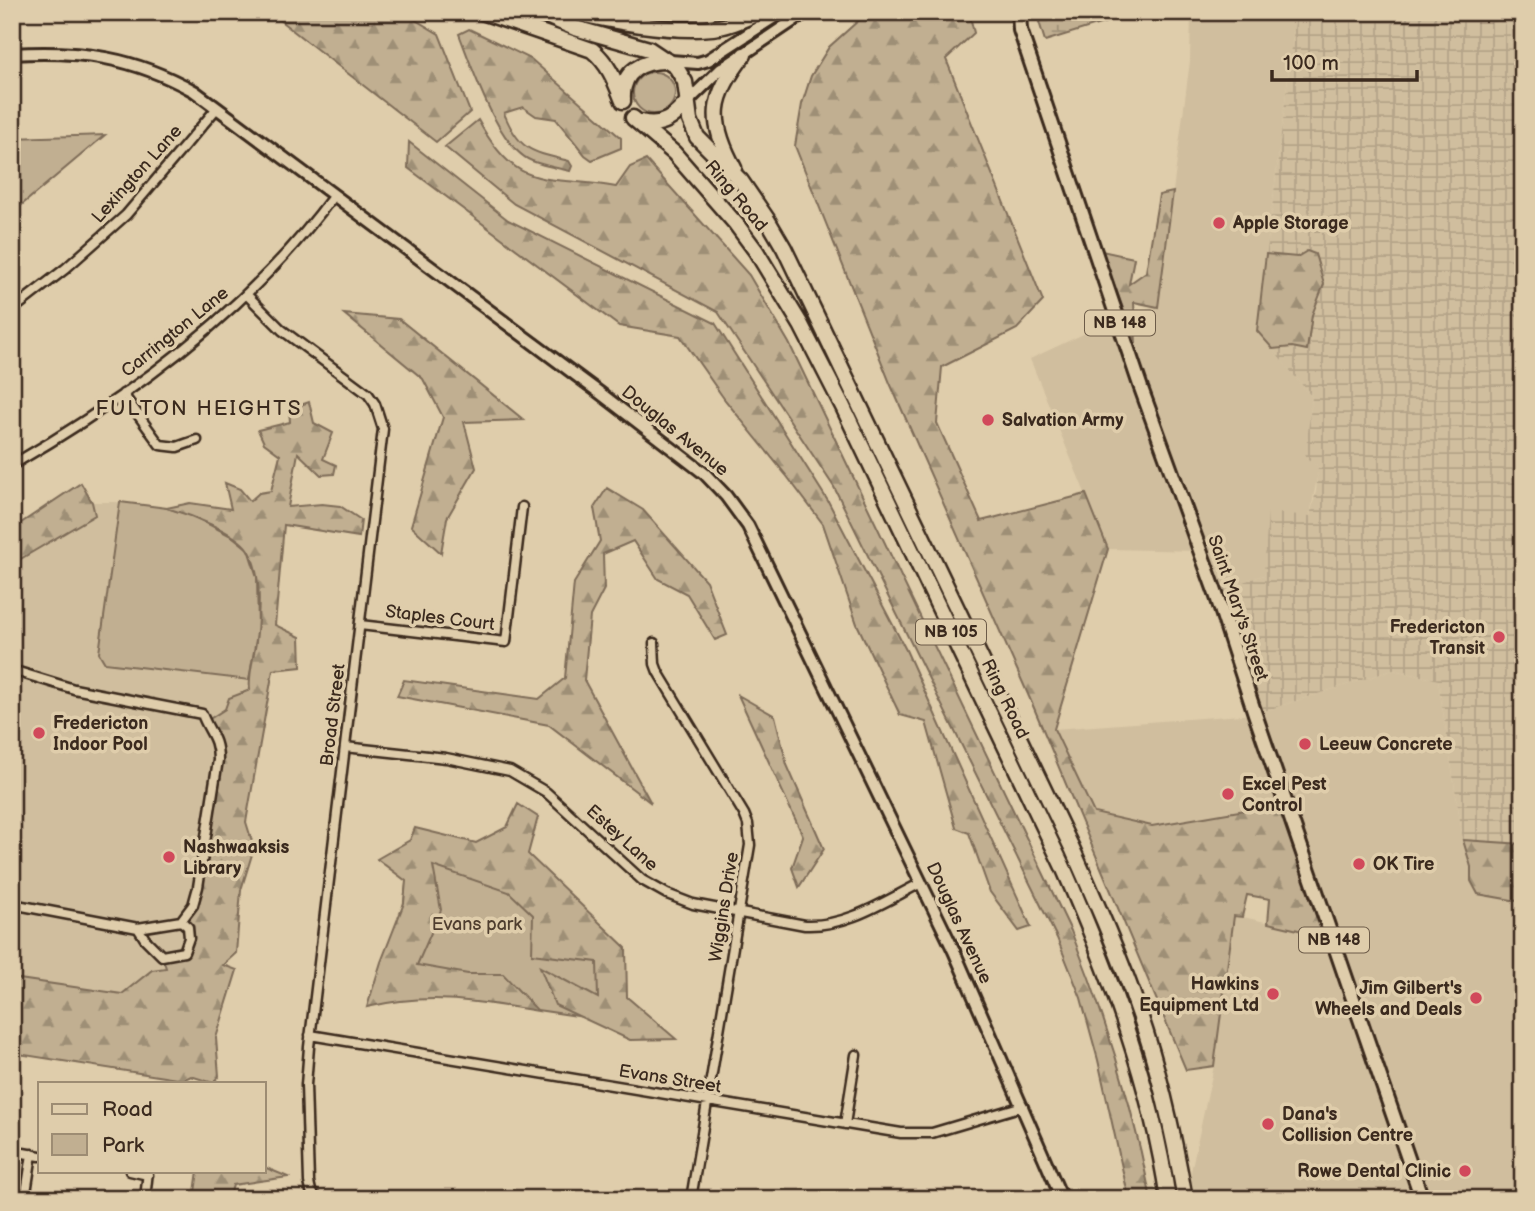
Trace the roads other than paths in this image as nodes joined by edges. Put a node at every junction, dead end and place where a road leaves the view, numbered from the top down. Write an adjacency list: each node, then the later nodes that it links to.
1 (482, 12): 14 (highway)
2 (537, 12): 12 (highway)
3 (571, 12): 4 (highway)
4 (760, 12)
5 (782, 12): 12 (street)
6 (806, 12): 11 (street)
7 (1008, 12): 9 (main road, Saint Mary's Street / NB 148)
8 (1019, 12): 9 (main road, Saint Mary's Street / NB 148)
9 (1020, 30): 49 (main road, Saint Mary's Street / NB 148)
10 (12, 54): 15 (street, Douglas Avenue)
11 (744, 55): 13 (street); 17 (highway)
12 (668, 61): 13 (highway); 14 (highway)
13 (688, 100): 16 (highway); 17 (highway, Ring Road / NB 105)
14 (623, 101): 16 (highway)
15 (217, 108): 18 (street, Douglas Avenue); 20 (street, Lexington Lane)
16 (633, 118): 47 (highway, Ring Road / NB 105)
17 (741, 181): 48 (highway, Ring Road / NB 105)
18 (334, 195): 19 (street, Carrington Lane); 29 (street, Douglas Avenue)
19 (246, 294): 21 (street, Carrington Lane); 25 (street, Broad Street)
20 (12, 310)
21 (122, 394): 22 (street); 23 (street, Carrington Lane)
22 (197, 440)
23 (12, 465)
24 (522, 507): 25 (street, Staples Court)
25 (360, 625): 28 (street, Broad Street)
26 (654, 643): 31 (street, Wiggins Drive)
27 (12, 670): 32 (street)
28 (345, 747): 31 (street, Estey Lane); 34 (street, Broad Street)
29 (921, 883): 31 (street, Estey Lane); 37 (street, Douglas Avenue)
30 (12, 904): 33 (street)
31 (739, 914): 36 (street, Wiggins Drive)
32 (181, 921): 33 (street); 33 (street)
33 (138, 928)
34 (310, 1035): 36 (street, Evans Street); 44 (street, Broad Street)
35 (856, 1055): 38 (street)
36 (708, 1101): 38 (street, Evans Street); 45 (street, Wiggins Drive)
37 (1023, 1106): 38 (street, Evans Street); 46 (street, Douglas Avenue)
38 (845, 1124)
39 (12, 1151): 40 (street)
40 (36, 1155): 42 (street)
41 (148, 1173): 43 (street)
42 (25, 1199)
43 (145, 1199)
44 (317, 1199)
45 (691, 1199)
46 (1062, 1199)
47 (1168, 1199)
48 (1185, 1199)
49 (1422, 1199)

